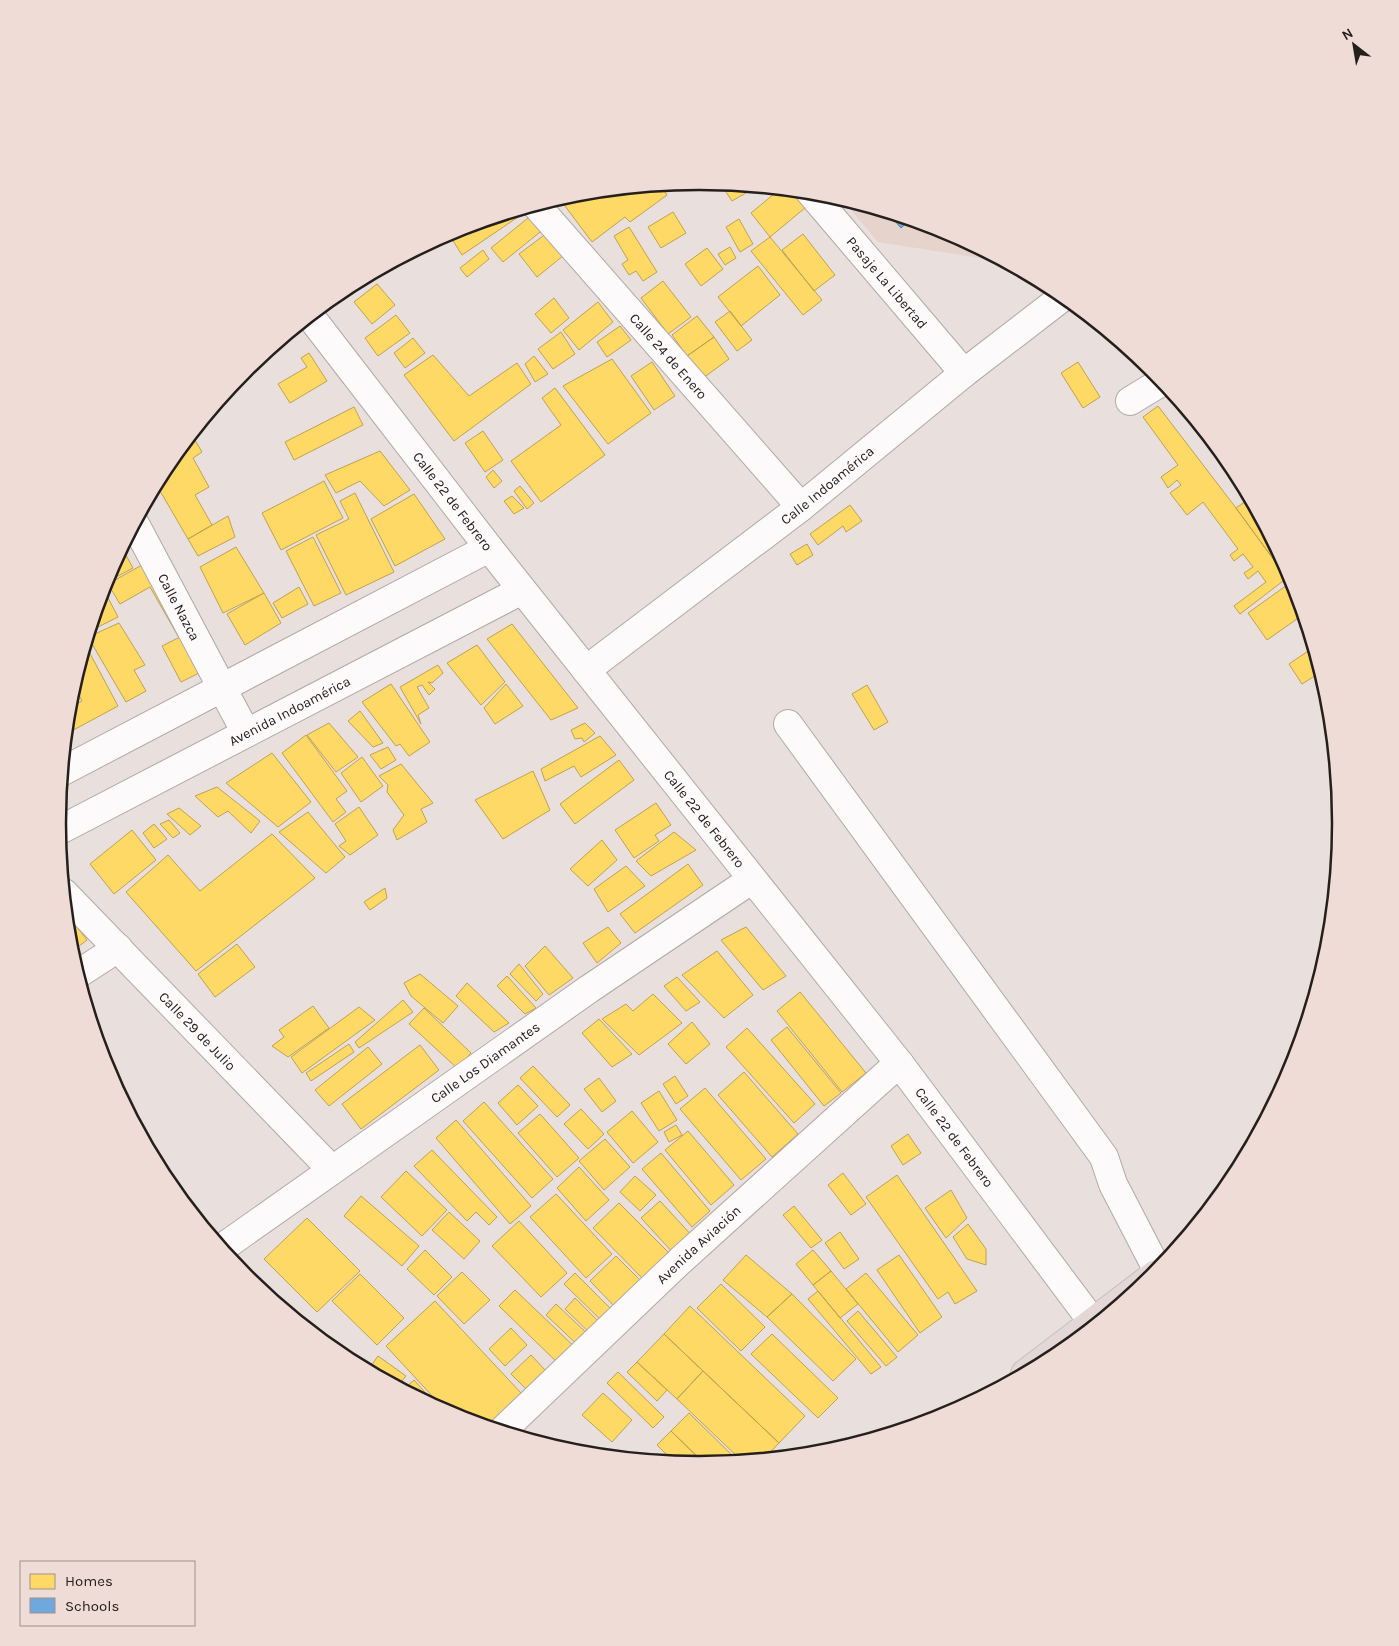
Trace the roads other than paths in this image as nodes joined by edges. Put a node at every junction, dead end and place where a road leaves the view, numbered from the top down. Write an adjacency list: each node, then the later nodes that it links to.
1 (818, 201): 5 (street, Pasaje La Libertad)
2 (540, 210): 8 (street, Calle 24 de Enero)
3 (1058, 301): 5 (street, Calle Indoamérica)
4 (314, 321): 10 (street, Calle 22 de Febrero)
5 (964, 373): 8 (street, Calle Indoamérica)
6 (1157, 385): 7 (street)
7 (1130, 401)
8 (801, 507): 12 (street, Calle Indoamérica)
9 (138, 530): 13 (street, Calle Nazca)
10 (489, 548): 11 (street, Calle 22 de Febrero); 13 (street)
11 (522, 590): 12 (street, Calle 22 de Febrero); 15 (street, Avenida Indoamérica)
12 (586, 670): 18 (street, Calle 22 de Febrero)
13 (223, 688): 15 (street, Calle Nazca); 16 (street)
14 (788, 724): 25 (street)
15 (246, 733): 17 (street, Avenida Indoamérica)
16 (69, 768)
17 (66, 827)
18 (751, 880): 22 (street, Calle 22 de Febrero); 23 (street, Calle Los Diamantes)
19 (71, 901): 20 (street, Calle 29 de Julio)
20 (118, 948): 21 (street); 23 (street, Calle 29 de Julio)
21 (84, 970)
22 (899, 1063): 26 (street, Calle 22 de Febrero); 27 (street, Avenida Aviación)
23 (332, 1170): 24 (street, Calle Los Diamantes)
24 (227, 1245)
25 (1154, 1264)
26 (1092, 1320)
27 (507, 1426)

